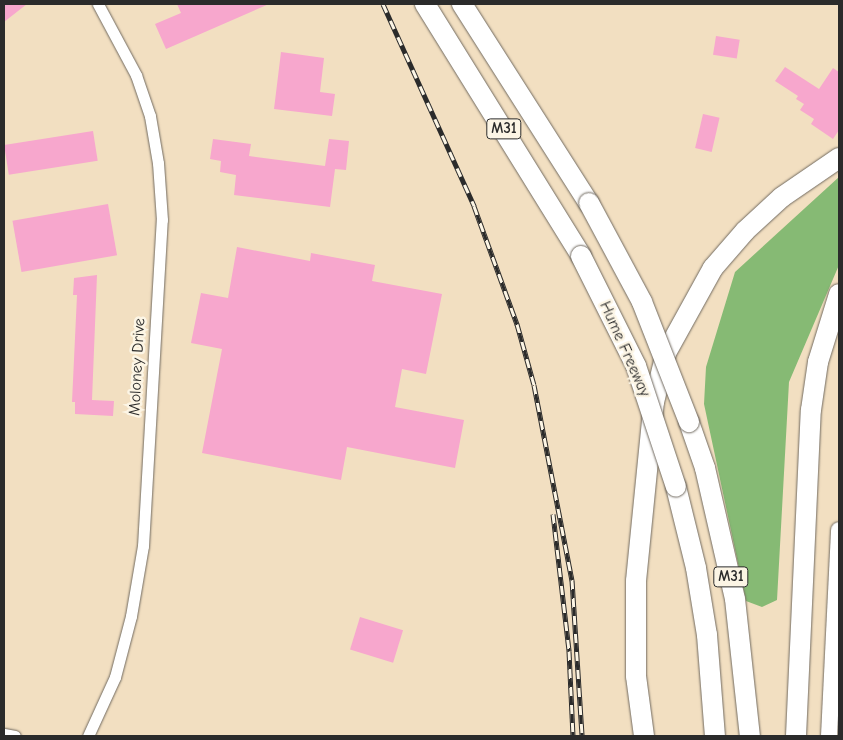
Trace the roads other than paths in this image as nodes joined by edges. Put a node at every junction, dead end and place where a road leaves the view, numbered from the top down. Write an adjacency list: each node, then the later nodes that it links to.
1 (98, 4): 10 (street, Moloney Drive)
2 (425, 4): 12 (highway, Hume Freeway / M31, bridge)
3 (462, 4): 13 (highway, Hume Freeway / M31, bridge)
4 (839, 158): 11 (highway)
5 (839, 294): 14 (highway)
6 (839, 530): 7 (street)
7 (839, 562): 15 (street)
8 (4, 734): 9 (street)
9 (15, 736)
10 (88, 736)
11 (644, 736)
12 (715, 736)
13 (750, 736)
14 (796, 736)
15 (829, 736)

